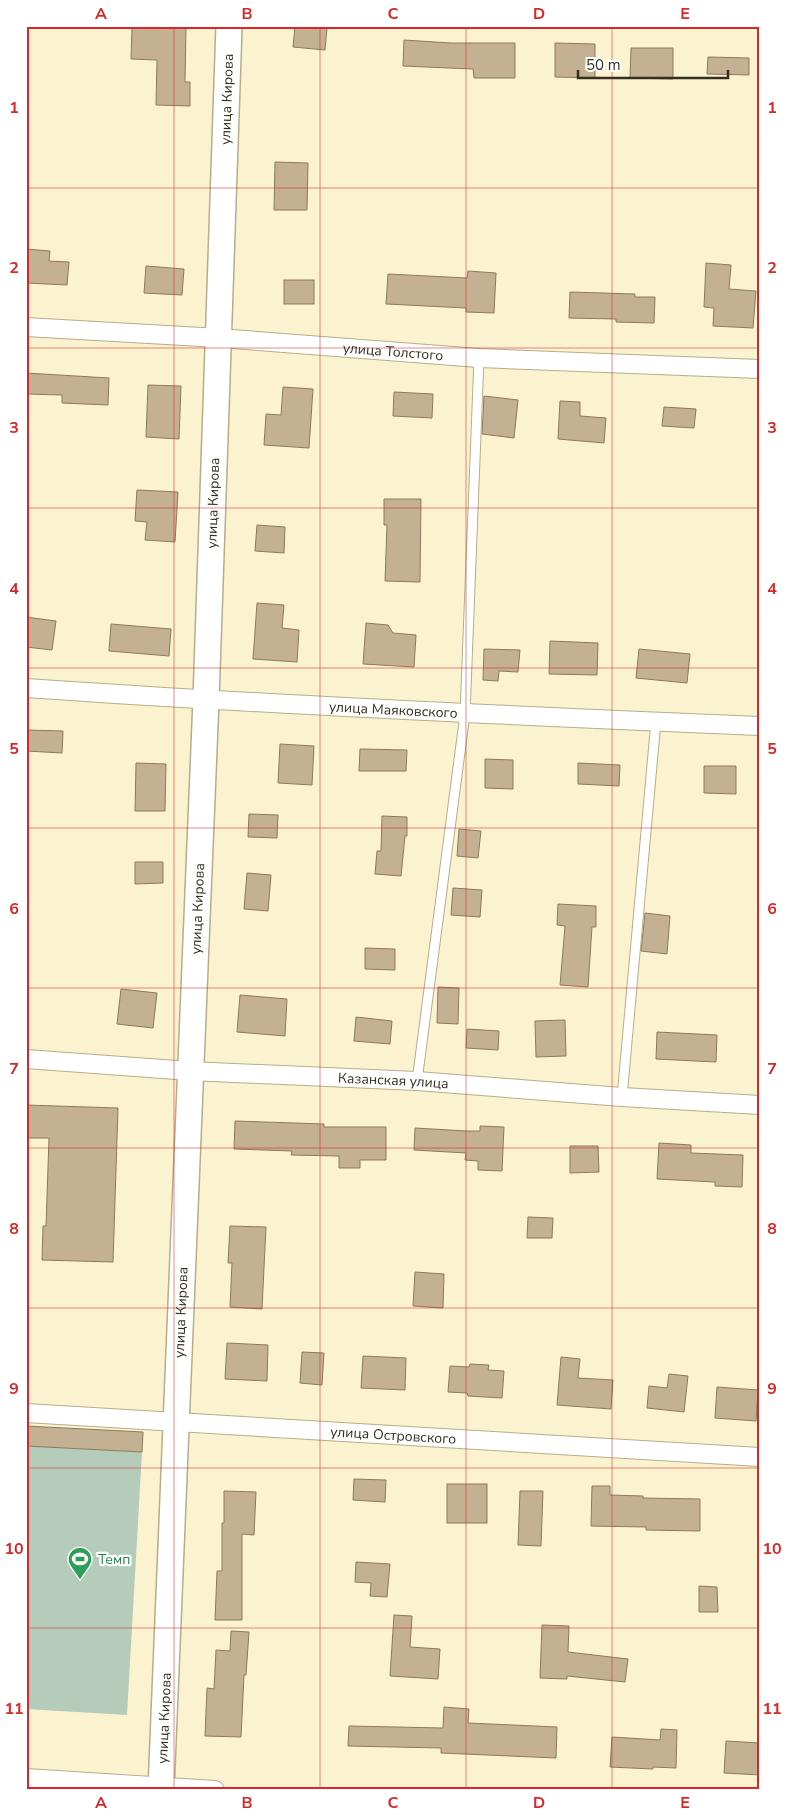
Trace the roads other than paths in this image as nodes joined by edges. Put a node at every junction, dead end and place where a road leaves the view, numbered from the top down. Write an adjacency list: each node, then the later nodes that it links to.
1 (229, 26): 3 (street, улица Кирова)
2 (26, 327): 3 (street, улица Толстого)
3 (219, 338): 4 (street, улица Толстого); 7 (street, улица Кирова)
4 (479, 358): 5 (street, улица Толстого); 8 (lane)
5 (760, 369)
6 (26, 688): 7 (street, улица Маяковского)
7 (206, 700): 8 (street, улица Маяковского); 12 (street, улица Кирова)
8 (465, 714): 9 (street, улица Маяковского); 13 (lane)
9 (656, 722): 10 (street, улица Маяковского); 14 (lane)
10 (760, 726)
11 (26, 1059): 12 (street, Казанская улица)
12 (190, 1070): 13 (street, Казанская улица); 17 (street, улица Кирова)
13 (417, 1081): 14 (street, Казанская улица)
14 (622, 1097): 15 (street, Казанская улица)
15 (760, 1105)
16 (26, 1413): 17 (street, улица Островского)
17 (177, 1423): 18 (street, улица Островского); 20 (street, улица Кирова)
18 (760, 1456)
19 (26, 1778): 20 (street)
20 (161, 1788): 21 (street)
21 (215, 1790)

